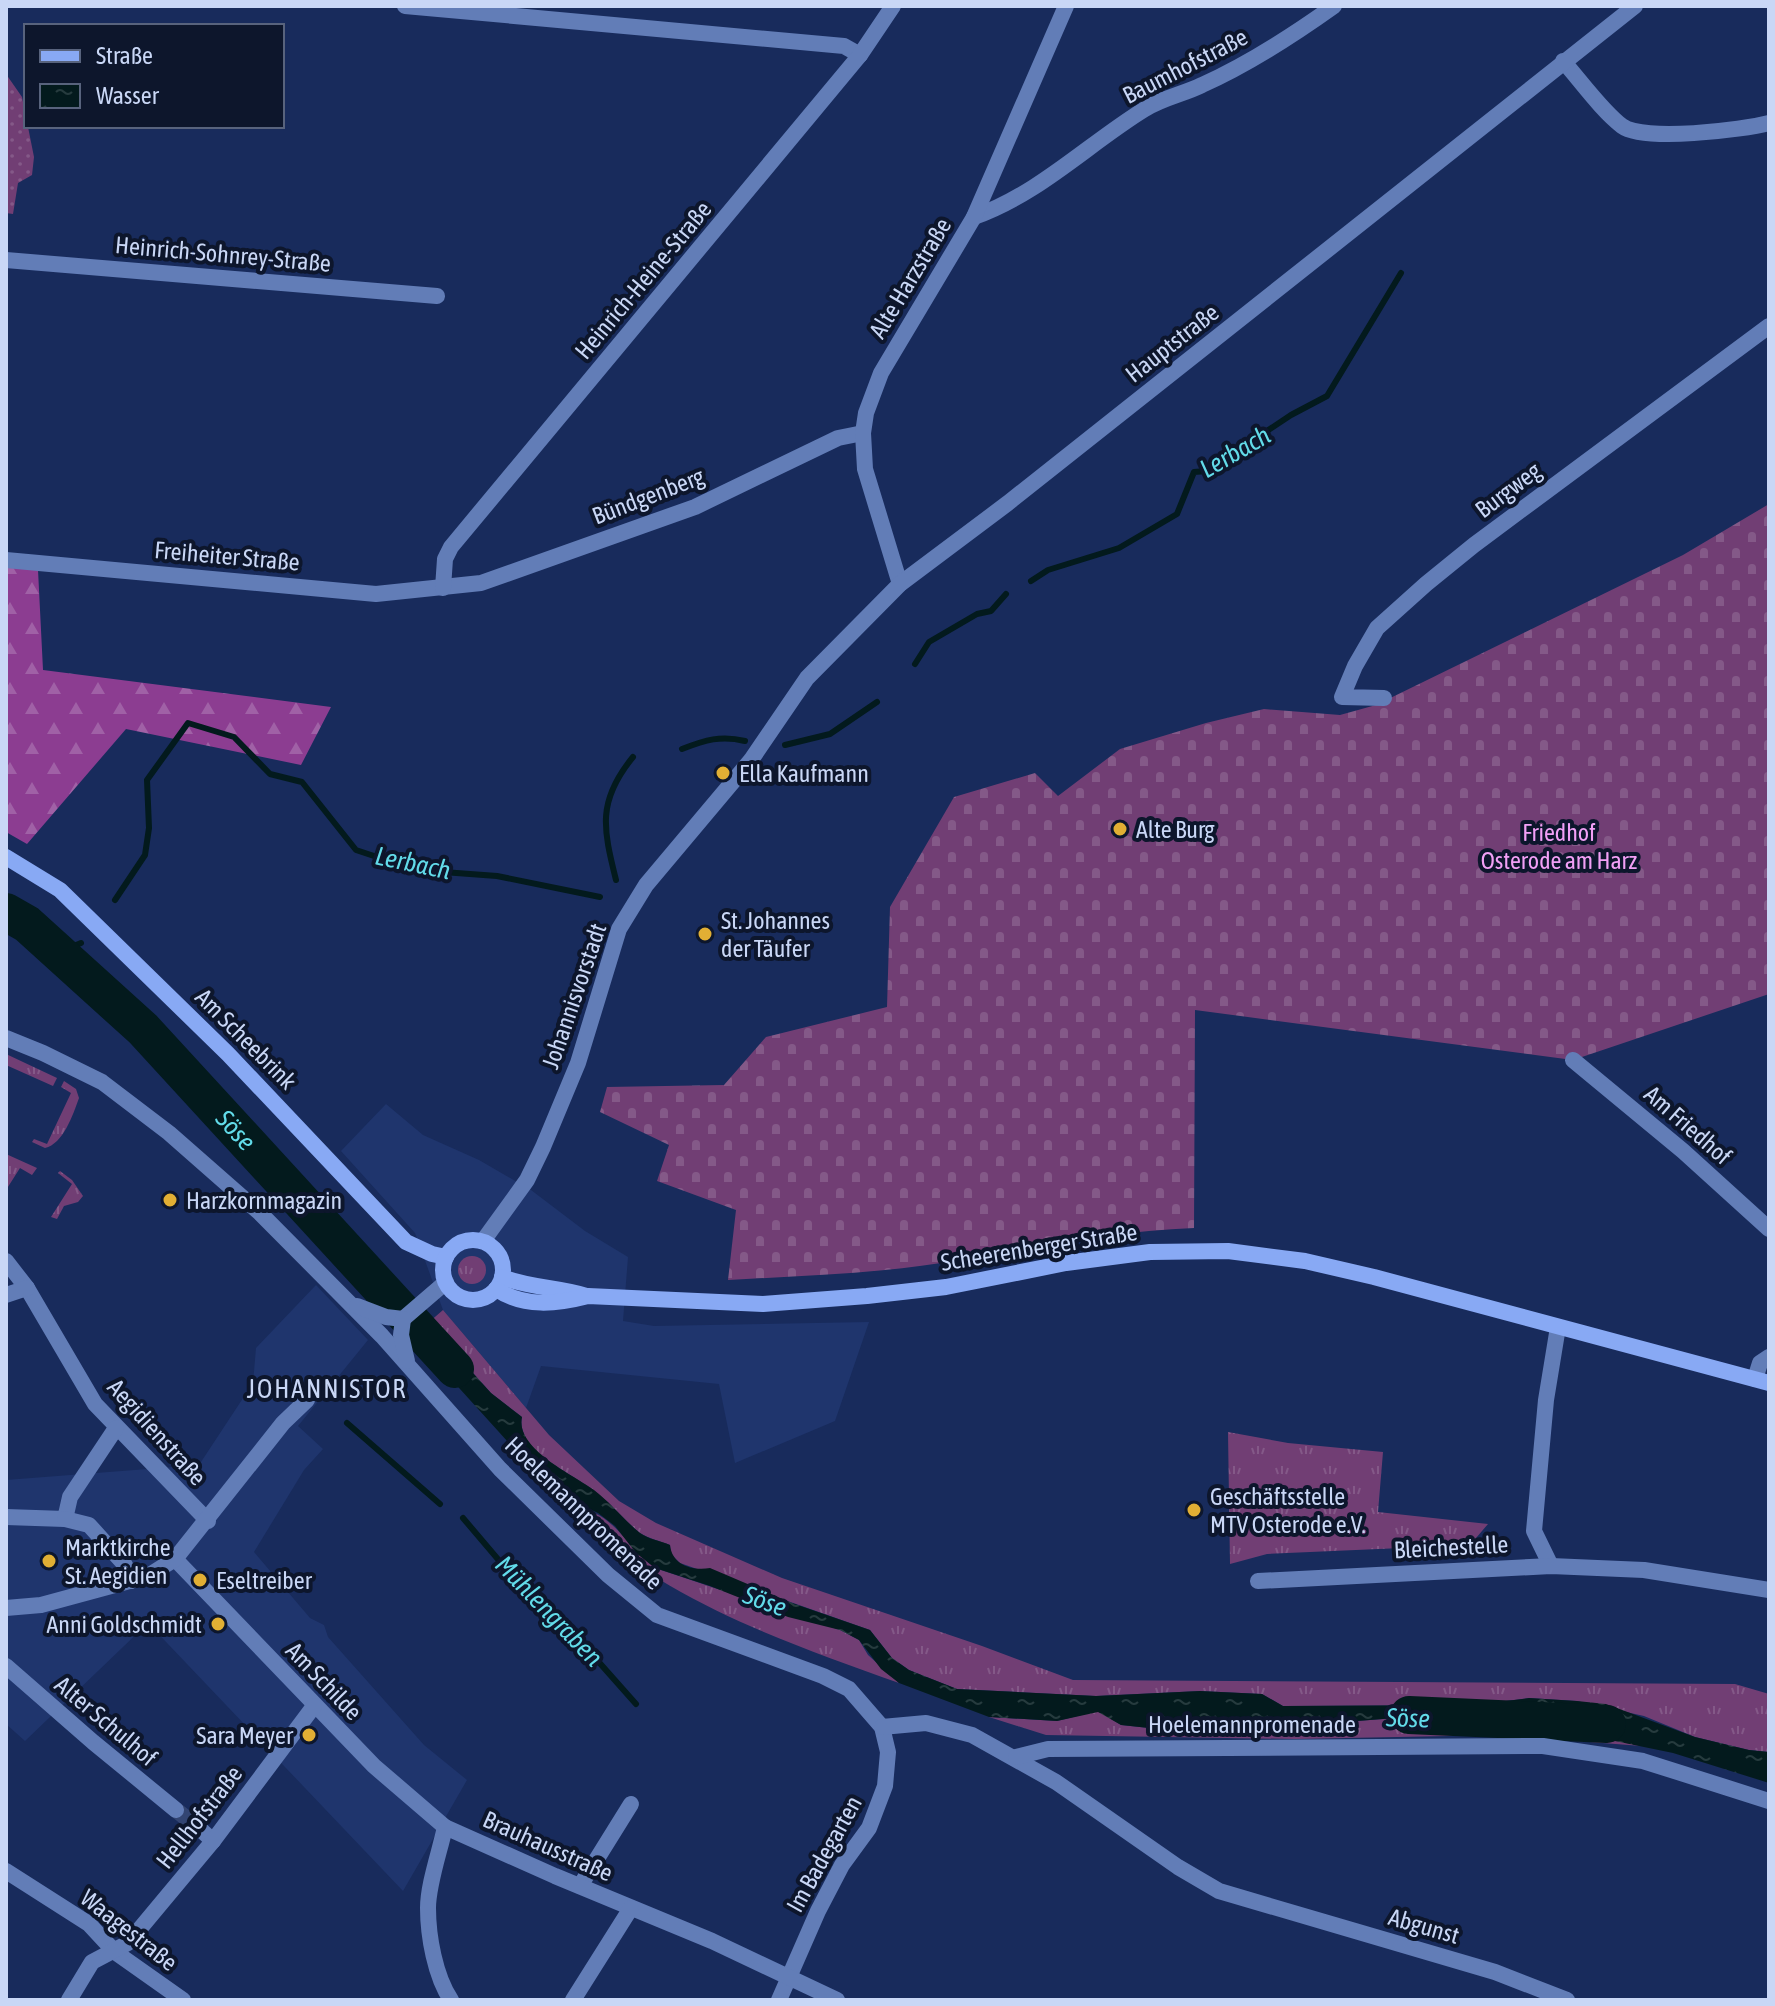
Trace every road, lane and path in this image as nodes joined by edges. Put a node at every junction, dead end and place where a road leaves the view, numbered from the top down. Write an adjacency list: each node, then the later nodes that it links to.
1 (405, 6): 6 (street)
2 (893, 6): 6 (street, Heinrich-Heine-Straße)
3 (1066, 6): 9 (street, Alte Harzstraße)
4 (1334, 6): 9 (street, Baumhofstraße)
5 (1635, 6): 7 (street, Hauptstraße)
6 (860, 55): 16 (street, Heinrich-Heine-Straße)
7 (1563, 61): 8 (street); 15 (street, Hauptstraße)
8 (1769, 123)
9 (974, 217): 13 (street, Alte Harzstraße)
10 (6, 260): 11 (street, Heinrich-Sohnrey-Straße)
11 (437, 296)
12 (1769, 326): 17 (street, Burgweg)
13 (863, 433): 15 (street, Alte Harzstraße); 16 (street, Bündgenberg)
14 (6, 560): 16 (street, Freiheiter Straße)
15 (900, 584): 18 (street, Hauptstraße)
16 (443, 588)
17 (1384, 698)
18 (763, 742): 23 (street, Johannisvorstadt)
19 (6, 857): 24 (main road, Am Scheebrink)
20 (6, 1038): 30 (street, Hoelemannpromenade)
21 (1573, 1060): 22 (street, Am Friedhof)
22 (1769, 1229)
23 (483, 1241): 24 (main road); 27 (main road)
24 (446, 1257): 26 (main road)
25 (6, 1261): 28 (street, Aegidienstraße)
26 (446, 1282): 27 (main road); 31 (street)
27 (499, 1283): 32 (main road, Scheerenberger Straße)
28 (27, 1288): 29 (street); 37 (street, Aegidienstraße)
29 (6, 1295)
30 (351, 1304): 31 (street); 34 (street, Hoelemannpromenade)
31 (403, 1319): 34 (street)
32 (1558, 1327): 35 (main road, Scheerenberger Straße); 42 (street, Bleichestelle)
33 (1769, 1357): 35 (street)
34 (407, 1362): 49 (street, Hoelemannpromenade)
35 (1762, 1381)
36 (307, 1400): 40 (street)
37 (116, 1428): 39 (street); 40 (street, Aegidienstraße)
38 (6, 1517): 39 (street)
39 (65, 1519): 43 (street)
40 (208, 1521): 41 (street)
41 (175, 1559): 43 (street); 48 (street, Am Schilde)
42 (1551, 1566): 44 (street, Bleichestelle); 45 (street, Bleichestelle)
43 (131, 1581): 46 (street)
44 (1258, 1581)
45 (1769, 1590)
46 (6, 1608)
47 (6, 1666): 53 (street, Alter Schulhof)
48 (314, 1706): 54 (street, Am Schilde); 56 (street, Hellhofstraße)
49 (882, 1727): 50 (street); 61 (street, Im Badegarten)
50 (1016, 1757): 51 (street, Hoelemannpromenade); 68 (street, Abgunst)
51 (1769, 1801)
52 (631, 1804): 58 (street)
53 (176, 1810)
54 (445, 1827): 58 (street, Brauhausstraße); 64 (street)
55 (199, 1828): 56 (street)
56 (213, 1841): 60 (street, Hellhofstraße)
57 (6, 1871): 60 (street, Waagestraße)
58 (580, 1886): 59 (street, Brauhausstraße)
59 (631, 1908): 61 (street, Brauhausstraße); 65 (street, Brauhausstraße)
60 (115, 1952): 62 (street, Hellhofstraße); 63 (street, Waagestraße)
61 (789, 1978): 66 (street, Im Badegarten); 67 (street, Brauhausstraße)
62 (69, 2000)
63 (183, 2000)
64 (451, 2000)
65 (573, 2000)
66 (779, 2000)
67 (837, 2000)
68 (1567, 2000)

